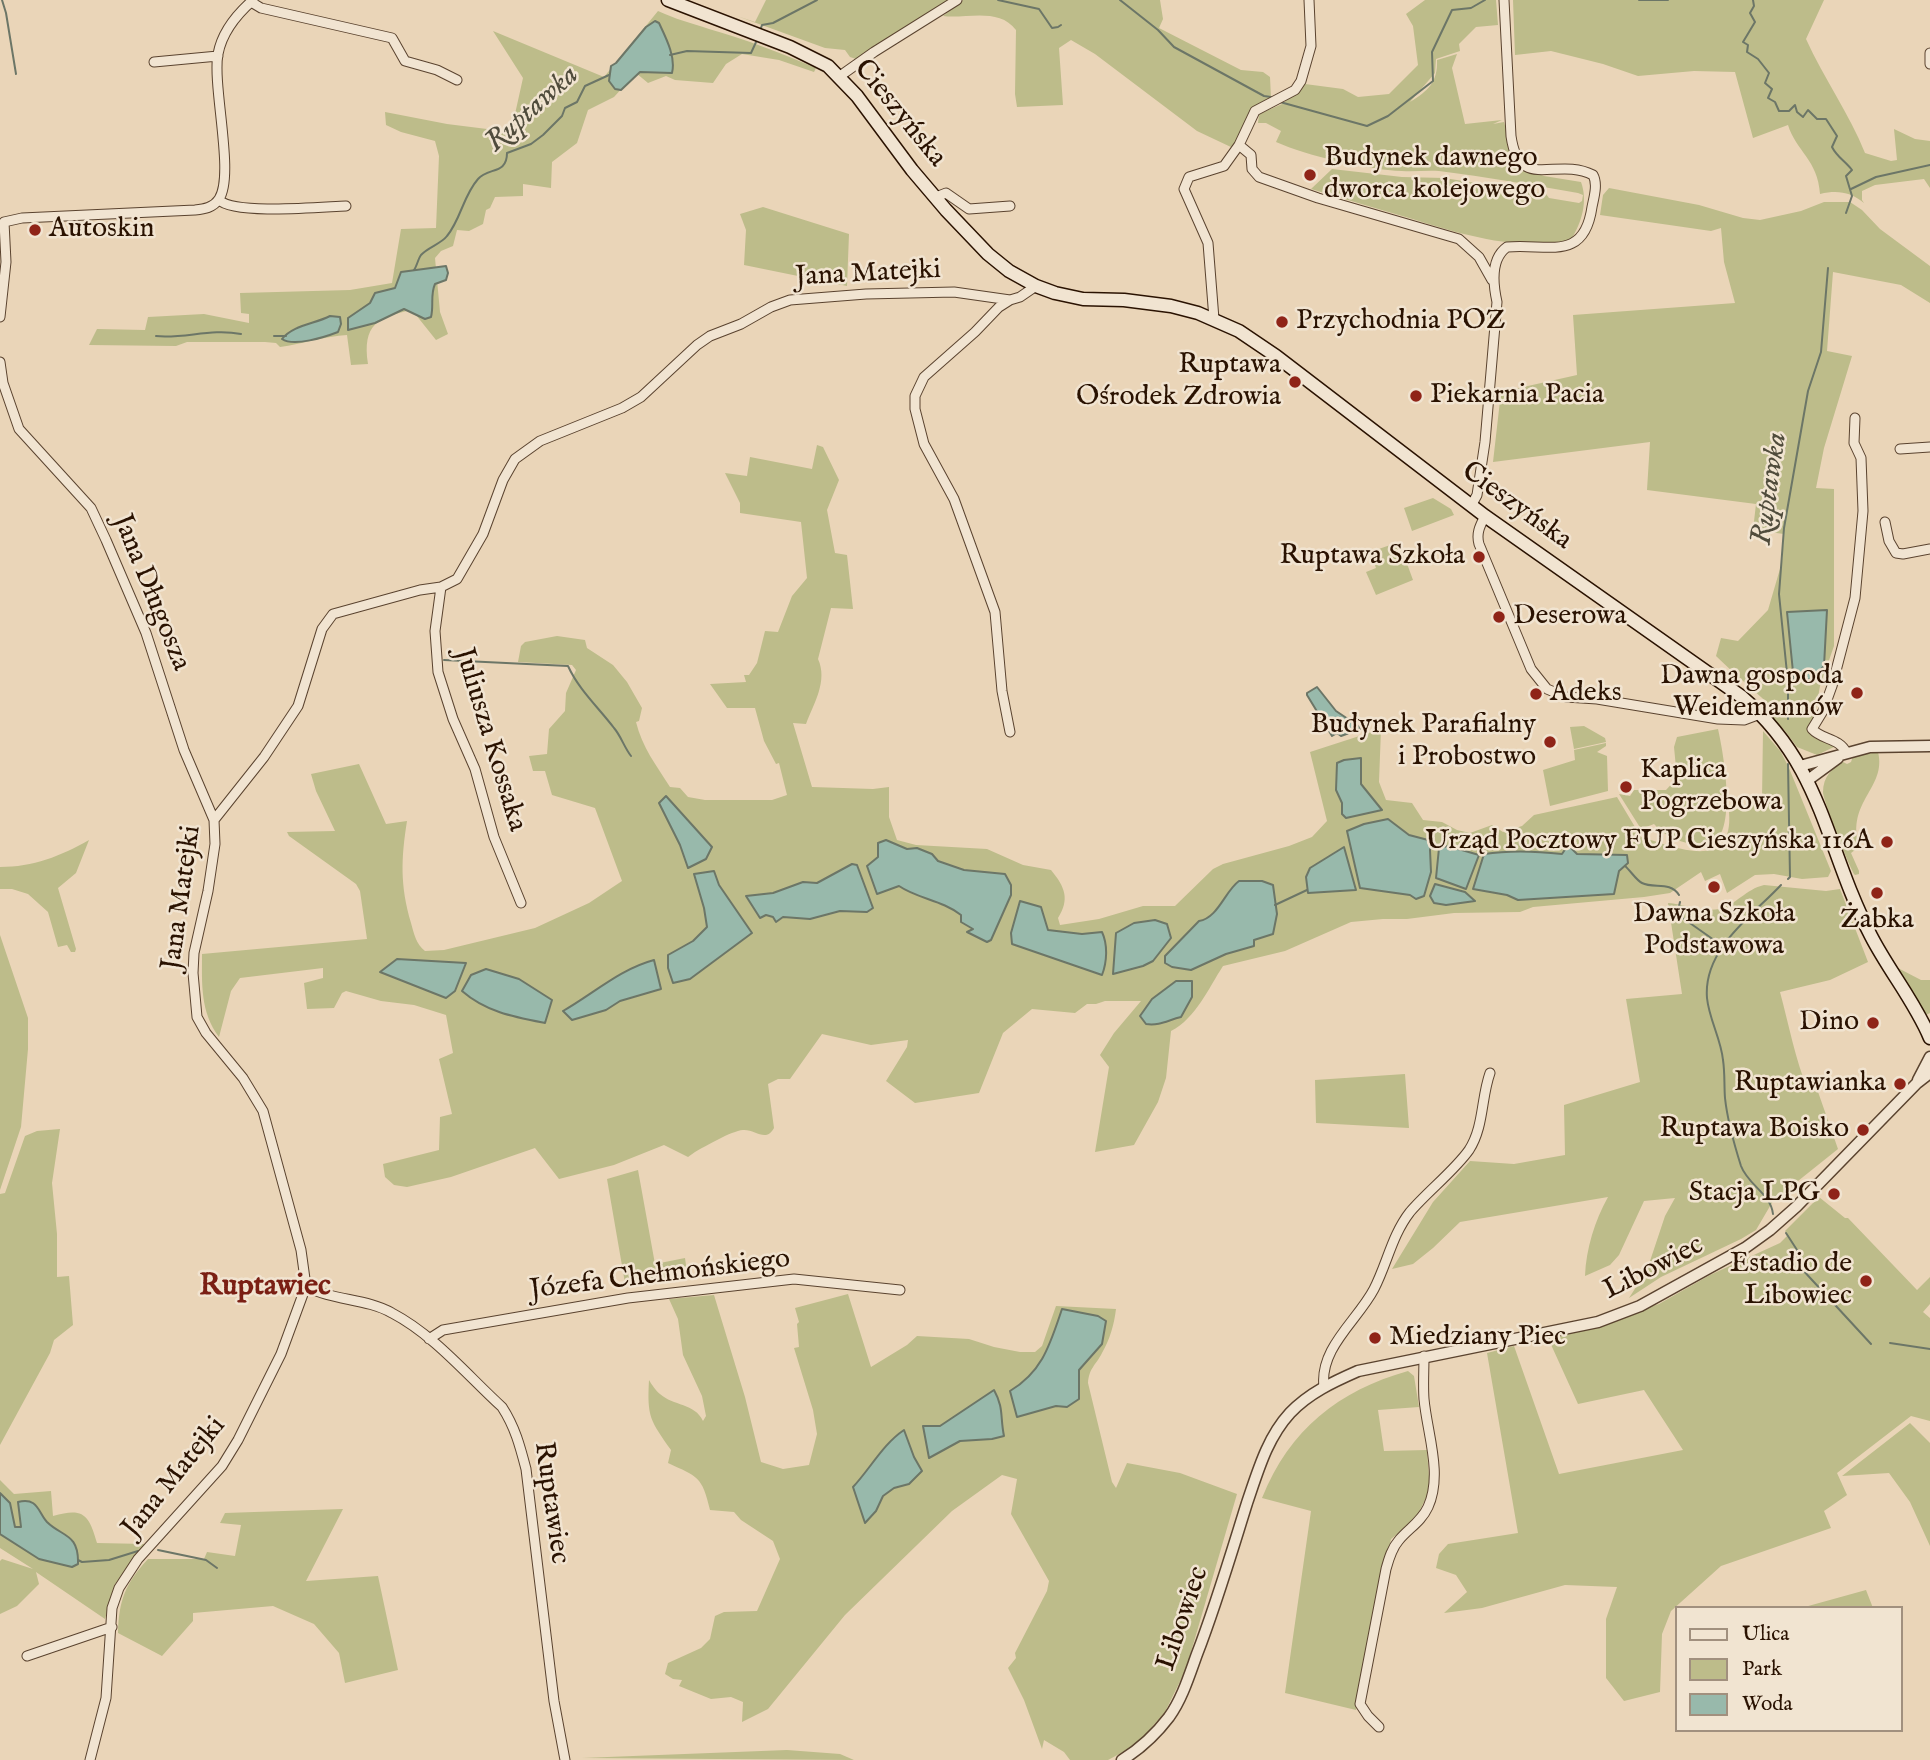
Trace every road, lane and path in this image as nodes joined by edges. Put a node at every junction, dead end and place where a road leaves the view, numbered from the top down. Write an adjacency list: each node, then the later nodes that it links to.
1 (668, 0): 10 (main road, Cieszyńska)
2 (957, 0): 10 (street)
3 (1309, 0): 12 (street)
4 (1504, 0): 18 (street)
5 (252, 1): 7 (street); 11 (street)
6 (1930, 53): 9 (street)
7 (218, 55): 8 (street); 14 (street)
8 (154, 62)
9 (1930, 64)
10 (840, 76): 13 (main road, Cieszyńska)
11 (457, 80)
12 (1239, 145): 18 (street); 22 (street)
13 (936, 197): 15 (street, Cieszyńska); 19 (main road, Cieszyńska)
14 (219, 200): 16 (street); 17 (street)
15 (1010, 205)
16 (346, 206)
17 (2, 221): 21 (street)
18 (1494, 285): 27 (street)
19 (1036, 286): 20 (street); 22 (main road, Cieszyńska)
20 (1010, 300): 31 (street, Jana Matejki); 33 (street)
21 (0, 317)
22 (1214, 319): 27 (main road, Cieszyńska)
23 (0, 362): 38 (street, Jana Długosza)
24 (1855, 418): 35 (street)
25 (1930, 447): 26 (street)
26 (1900, 449)
27 (1471, 506): 28 (main road, Cieszyńska)
28 (1485, 516): 32 (main road, Cieszyńska); 32 (street)
29 (1885, 522): 30 (street)
30 (1930, 548)
31 (441, 587): 38 (street, Jana Matejki); 39 (street, Juliusza Kossaka)
32 (1760, 714): 36 (main road, Cieszyńska)
33 (1010, 732)
34 (1930, 746): 35 (street)
35 (1846, 752): 36 (street); 37 (street)
36 (1800, 766): 37 (main road, Cieszyńska)
37 (1808, 780): 40 (main road, Cieszyńska)
38 (214, 820): 46 (street, Jana Matejki)
39 (521, 903)
40 (1927, 1028): 41 (main road, Cieszyńska)
41 (1930, 1038)
42 (1930, 1057): 45 (street, Libowiec)
43 (1490, 1073): 50 (street)
44 (1930, 1073): 45 (street, Libowiec)
45 (1917, 1083): 49 (street, Libowiec)
46 (306, 1286): 48 (street, Ruptawiec); 51 (street, Jana Matejki)
47 (900, 1290): 48 (street, Józefa Chełmońskiego)
48 (429, 1339): 55 (street, Ruptawiec)
49 (1424, 1356): 50 (street, Libowiec); 53 (street)
50 (1324, 1387): 56 (street, Libowiec)
51 (112, 1627): 52 (street); 54 (street, Jana Matejki)
52 (27, 1656)
53 (1379, 1727)
54 (90, 1760)
55 (565, 1760)
56 (1122, 1760)

